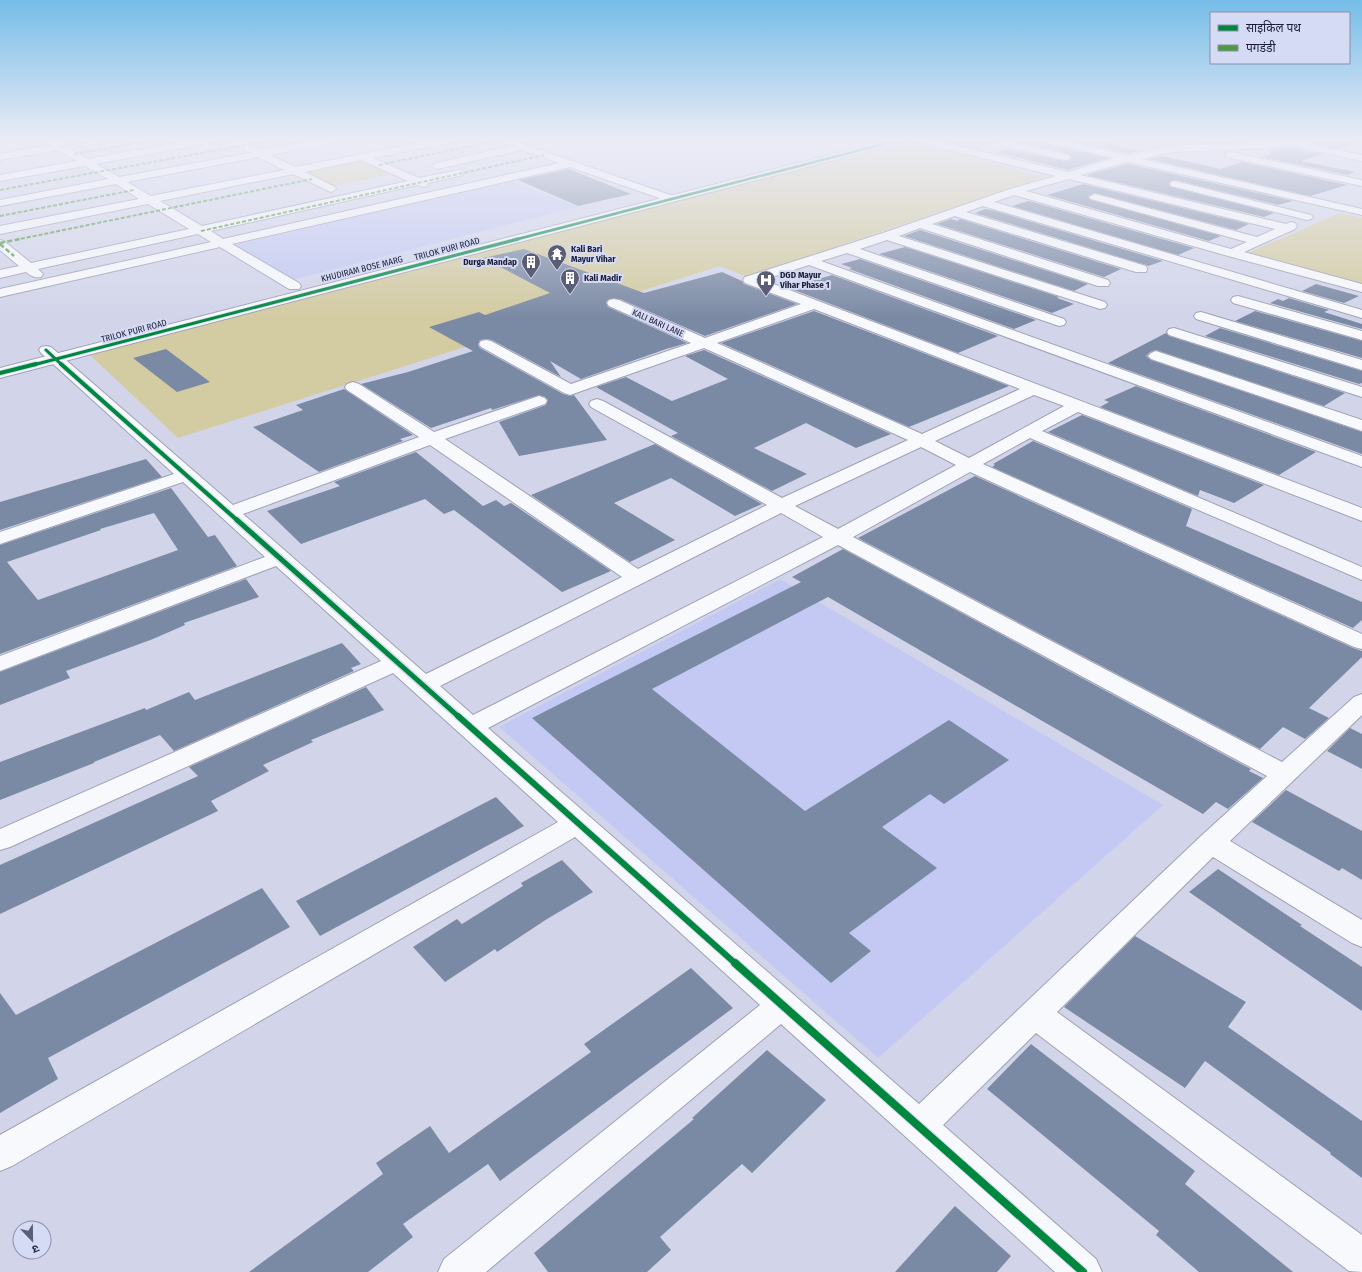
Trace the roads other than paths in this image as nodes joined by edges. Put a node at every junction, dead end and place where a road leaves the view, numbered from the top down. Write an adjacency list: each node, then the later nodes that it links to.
1 (19, 199): 16 (street)
2 (86, 199): 21 (street)
3 (212, 199): 18 (street)
4 (341, 199): 29 (street)
5 (415, 199): 33 (street)
6 (634, 199): 45 (street, KHUDIRAM BOSE MARG)
7 (671, 199): 59 (street, TRILOK PURI ROAD)
8 (990, 199): 15 (street)
9 (1043, 199): 36 (street)
10 (1105, 199): 31 (street)
11 (1168, 199): 27 (street)
12 (1238, 199): 23 (street)
13 (1305, 199): 17 (street)
14 (150, 200): 18 (street); 28 (street)
15 (982, 202): 19 (street); 52 (street)
16 (0, 203)
17 (1338, 207): 20 (street); 23 (street)
18 (165, 209): 24 (street); 32 (street)
19 (954, 212): 26 (street); 41 (street)
20 (1362, 212)
21 (0, 216)
22 (201, 217): 24 (street)
23 (1307, 217): 27 (street)
24 (183, 220): 25 (street); 29 (street)
25 (169, 223)
26 (919, 224): 30 (street); 44 (street)
27 (1287, 228): 31 (street)
28 (0, 230)
29 (200, 231): 33 (street); 40 (street)
30 (887, 236): 34 (street); 51 (street)
31 (1258, 241): 36 (street)
32 (0, 243): 37 (street)
33 (222, 243): 43 (street); 45 (street)
34 (848, 249): 39 (street); 54 (street)
35 (30, 253): 37 (street)
36 (1232, 253): 46 (street)
37 (14, 256): 38 (street); 40 (street)
38 (0, 259)
39 (809, 261): 50 (street); 74 (street)
40 (28, 268): 42 (street); 43 (street)
41 (1141, 269)
42 (0, 274)
43 (47, 282): 47 (street)
44 (1103, 283)
45 (294, 286): 59 (street, KHUDIRAM BOSE MARG)
46 (1362, 288)
47 (0, 292)
48 (1238, 300): 56 (street)
49 (614, 303): 58 (street, KALI BARI LANE)
50 (813, 304): 58 (street); 65 (street)
51 (1100, 305)
52 (1362, 314)
53 (1201, 316): 62 (street)
54 (1059, 322)
55 (1174, 332): 66 (street)
56 (1362, 336)
57 (486, 344): 58 (street)
58 (702, 344): 73 (street, KALI BARI LANE)
59 (52, 355): 61 (street, KHUDIRAM BOSE MARG); 63 (street, TRILOK PURI ROAD); 76 (street)
60 (1156, 356): 70 (street)
61 (0, 362)
62 (1362, 365)
63 (0, 373)
64 (353, 387): 72 (street)
65 (1033, 389): 69 (street); 73 (street)
66 (1362, 392)
67 (538, 401): 72 (street)
68 (597, 404): 77 (street)
69 (1076, 406): 71 (street); 79 (street)
70 (1362, 426)
71 (1029, 432): 75 (street); 83 (street)
72 (432, 438): 78 (street); 84 (street)
73 (922, 441): 75 (street, KALI BARI LANE); 77 (street)
74 (1362, 462)
75 (970, 466): 80 (street); 85 (street, KALI BARI LANE)
76 (187, 475): 78 (street); 81 (street)
77 (782, 505): 80 (street); 84 (street)
78 (229, 513): 82 (street)
79 (1362, 515)
80 (838, 536): 90 (street); 91 (street)
81 (0, 538)
82 (280, 558): 86 (street); 87 (street)
83 (1362, 574)
84 (636, 577): 88 (street)
85 (1362, 642)
86 (398, 662): 88 (street); 93 (street)
87 (0, 664)
88 (423, 685): 90 (street)
89 (1359, 710): 91 (street)
90 (470, 727): 92 (street)
91 (1284, 774): 94 (street)
92 (578, 823): 96 (street); 99 (street)
93 (0, 840)
94 (1210, 843): 95 (street); 97 (street)
95 (1362, 935)
96 (783, 1005): 98 (street); 102 (street)
97 (1035, 1014): 98 (street); 100 (street)
98 (919, 1126): 101 (street)
99 (0, 1154)
100 (1362, 1258)
101 (1079, 1271)
102 (457, 1272)

